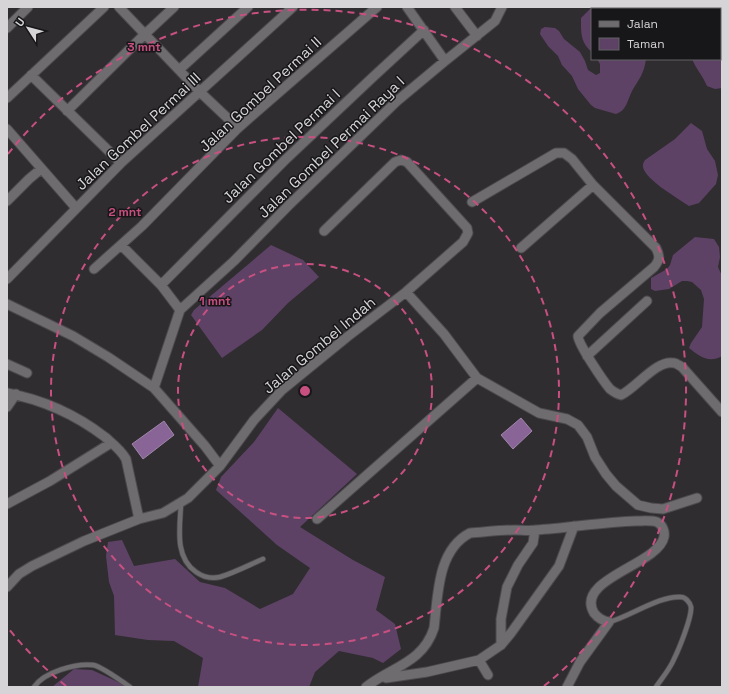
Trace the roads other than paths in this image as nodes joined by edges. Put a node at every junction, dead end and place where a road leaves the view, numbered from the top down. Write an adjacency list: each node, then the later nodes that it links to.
1 (28, 7): 11 (street)
2 (104, 7): 17 (street)
3 (119, 7): 13 (street)
4 (174, 7): 13 (street)
5 (248, 7): 16 (street)
6 (293, 7): 18 (street, Jalan Gombel Permai III)
7 (377, 7): 21 (street, Jalan Gombel Permai II)
8 (407, 7): 12 (street)
9 (455, 7): 14 (street)
10 (502, 7): 14 (street, Jalan Gombel Permai Raya I)
11 (7, 28)
12 (424, 30): 15 (street); 34 (street, Jalan Gombel Permai I)
13 (144, 35): 16 (street); 20 (street)
14 (477, 36): 15 (street, Jalan Gombel Permai Raya I)
15 (445, 61): 38 (street, Jalan Gombel Permai Raya I)
16 (179, 70): 18 (street)
17 (31, 75): 19 (street); 20 (street)
18 (200, 92): 21 (street); 23 (street, Jalan Gombel Permai III)
19 (7, 98)
20 (67, 110): 23 (street)
21 (238, 128): 30 (street, Jalan Gombel Permai II)
22 (7, 129): 24 (street)
23 (121, 163): 28 (street, Jalan Gombel Permai III)
24 (41, 169): 26 (street); 28 (street)
25 (593, 185): 27 (street); 31 (street); 39 (street)
26 (7, 201)
27 (472, 202)
28 (76, 208): 33 (street, Jalan Gombel Permai III)
29 (324, 231): 35 (street, Jalan Gombel Indah)
30 (122, 246): 32 (street, Jalan Gombel Permai II); 34 (street)
31 (521, 248)
32 (94, 269)
33 (7, 279)
34 (161, 285): 38 (street)
35 (406, 292): 42 (street); 48 (street, Jalan Gombel Indah)
36 (647, 301): 39 (street)
37 (7, 304): 43 (street)
38 (180, 310): 43 (street)
39 (587, 356): 46 (street)
40 (7, 364): 41 (street)
41 (27, 373)
42 (477, 378): 49 (street); 53 (street)
43 (154, 388): 48 (street)
44 (11, 393): 45 (street); 47 (street)
45 (7, 407)
46 (722, 412)
47 (111, 443): 51 (street); 52 (street)
48 (220, 466): 50 (street, Jalan Gombel Indah)
49 (697, 498)
50 (180, 503): 52 (street, Jalan Gombel Indah); 56 (lane)
51 (7, 504)
52 (139, 519): 57 (street, Jalan Gombel Indah)
53 (317, 519)
54 (574, 526): 55 (street); 58 (street); 59 (street)
55 (535, 530): 59 (street); 62 (street)
56 (263, 559)
57 (7, 587)
58 (609, 622): 66 (street); 67 (lane)
59 (501, 645): 60 (street)
60 (479, 660): 61 (street); 62 (street)
61 (488, 675)
62 (376, 680): 65 (street)
63 (34, 687): 64 (lane)
64 (130, 687)
65 (366, 687)
66 (568, 687)
67 (656, 687)

